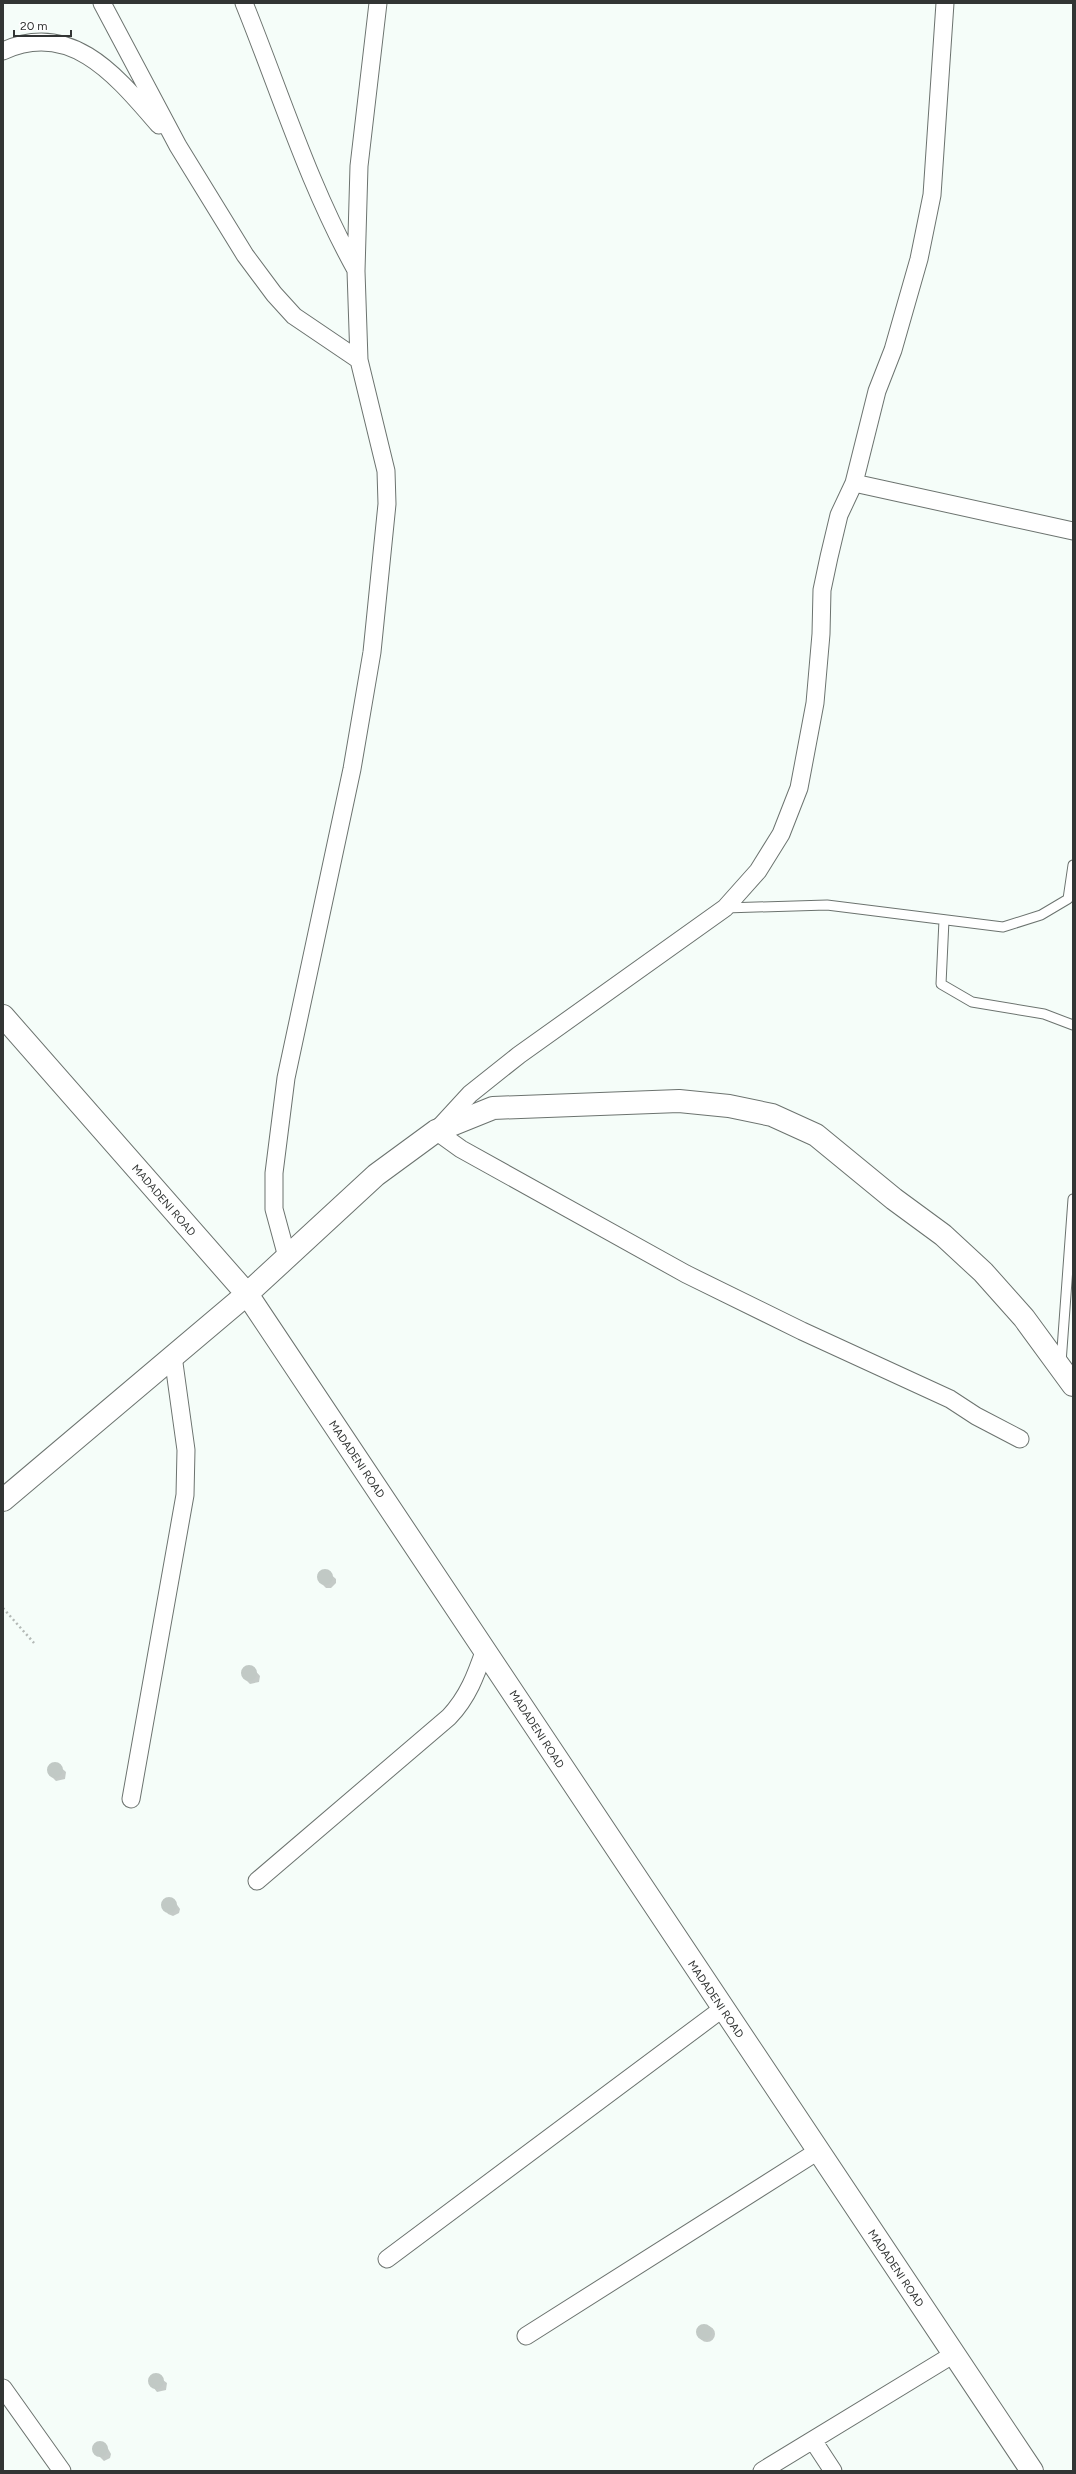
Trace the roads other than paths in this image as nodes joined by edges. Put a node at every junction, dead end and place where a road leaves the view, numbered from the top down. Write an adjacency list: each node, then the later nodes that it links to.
1 (102, 3): 6 (street)
2 (244, 3): 7 (street)
3 (378, 3): 7 (street)
4 (945, 3): 9 (street)
5 (3, 51): 6 (street)
6 (178, 146): 8 (street)
7 (356, 271): 8 (street)
8 (360, 360): 18 (street)
9 (854, 483): 10 (street); 12 (street)
10 (1073, 531)
11 (1073, 865): 13 (lane)
12 (725, 908): 13 (lane); 16 (street)
13 (944, 920): 15 (lane)
14 (3, 1016): 19 (street, MADADENI ROAD)
15 (1073, 1025)
16 (436, 1131): 18 (street); 21 (street); 22 (street)
17 (1073, 1199): 21 (lane)
18 (287, 1257): 19 (street)
19 (247, 1294): 20 (street); 24 (street, MADADENI ROAD)
20 (173, 1356): 23 (street); 25 (street)
21 (1067, 1377)
22 (1020, 1439)
23 (3, 1500)
24 (485, 1650): 26 (street); 27 (street, MADADENI ROAD)
25 (131, 1800)
26 (257, 1881)
27 (722, 2008): 28 (street, MADADENI ROAD); 29 (street)
28 (818, 2151): 30 (street); 31 (street, MADADENI ROAD)
29 (387, 2259)
30 (526, 2336)
31 (954, 2354): 33 (street); 37 (street, MADADENI ROAD)
32 (3, 2388): 34 (street)
33 (814, 2442): 35 (street); 36 (street)
34 (62, 2471)
35 (762, 2471)
36 (833, 2471)
37 (1032, 2471)

